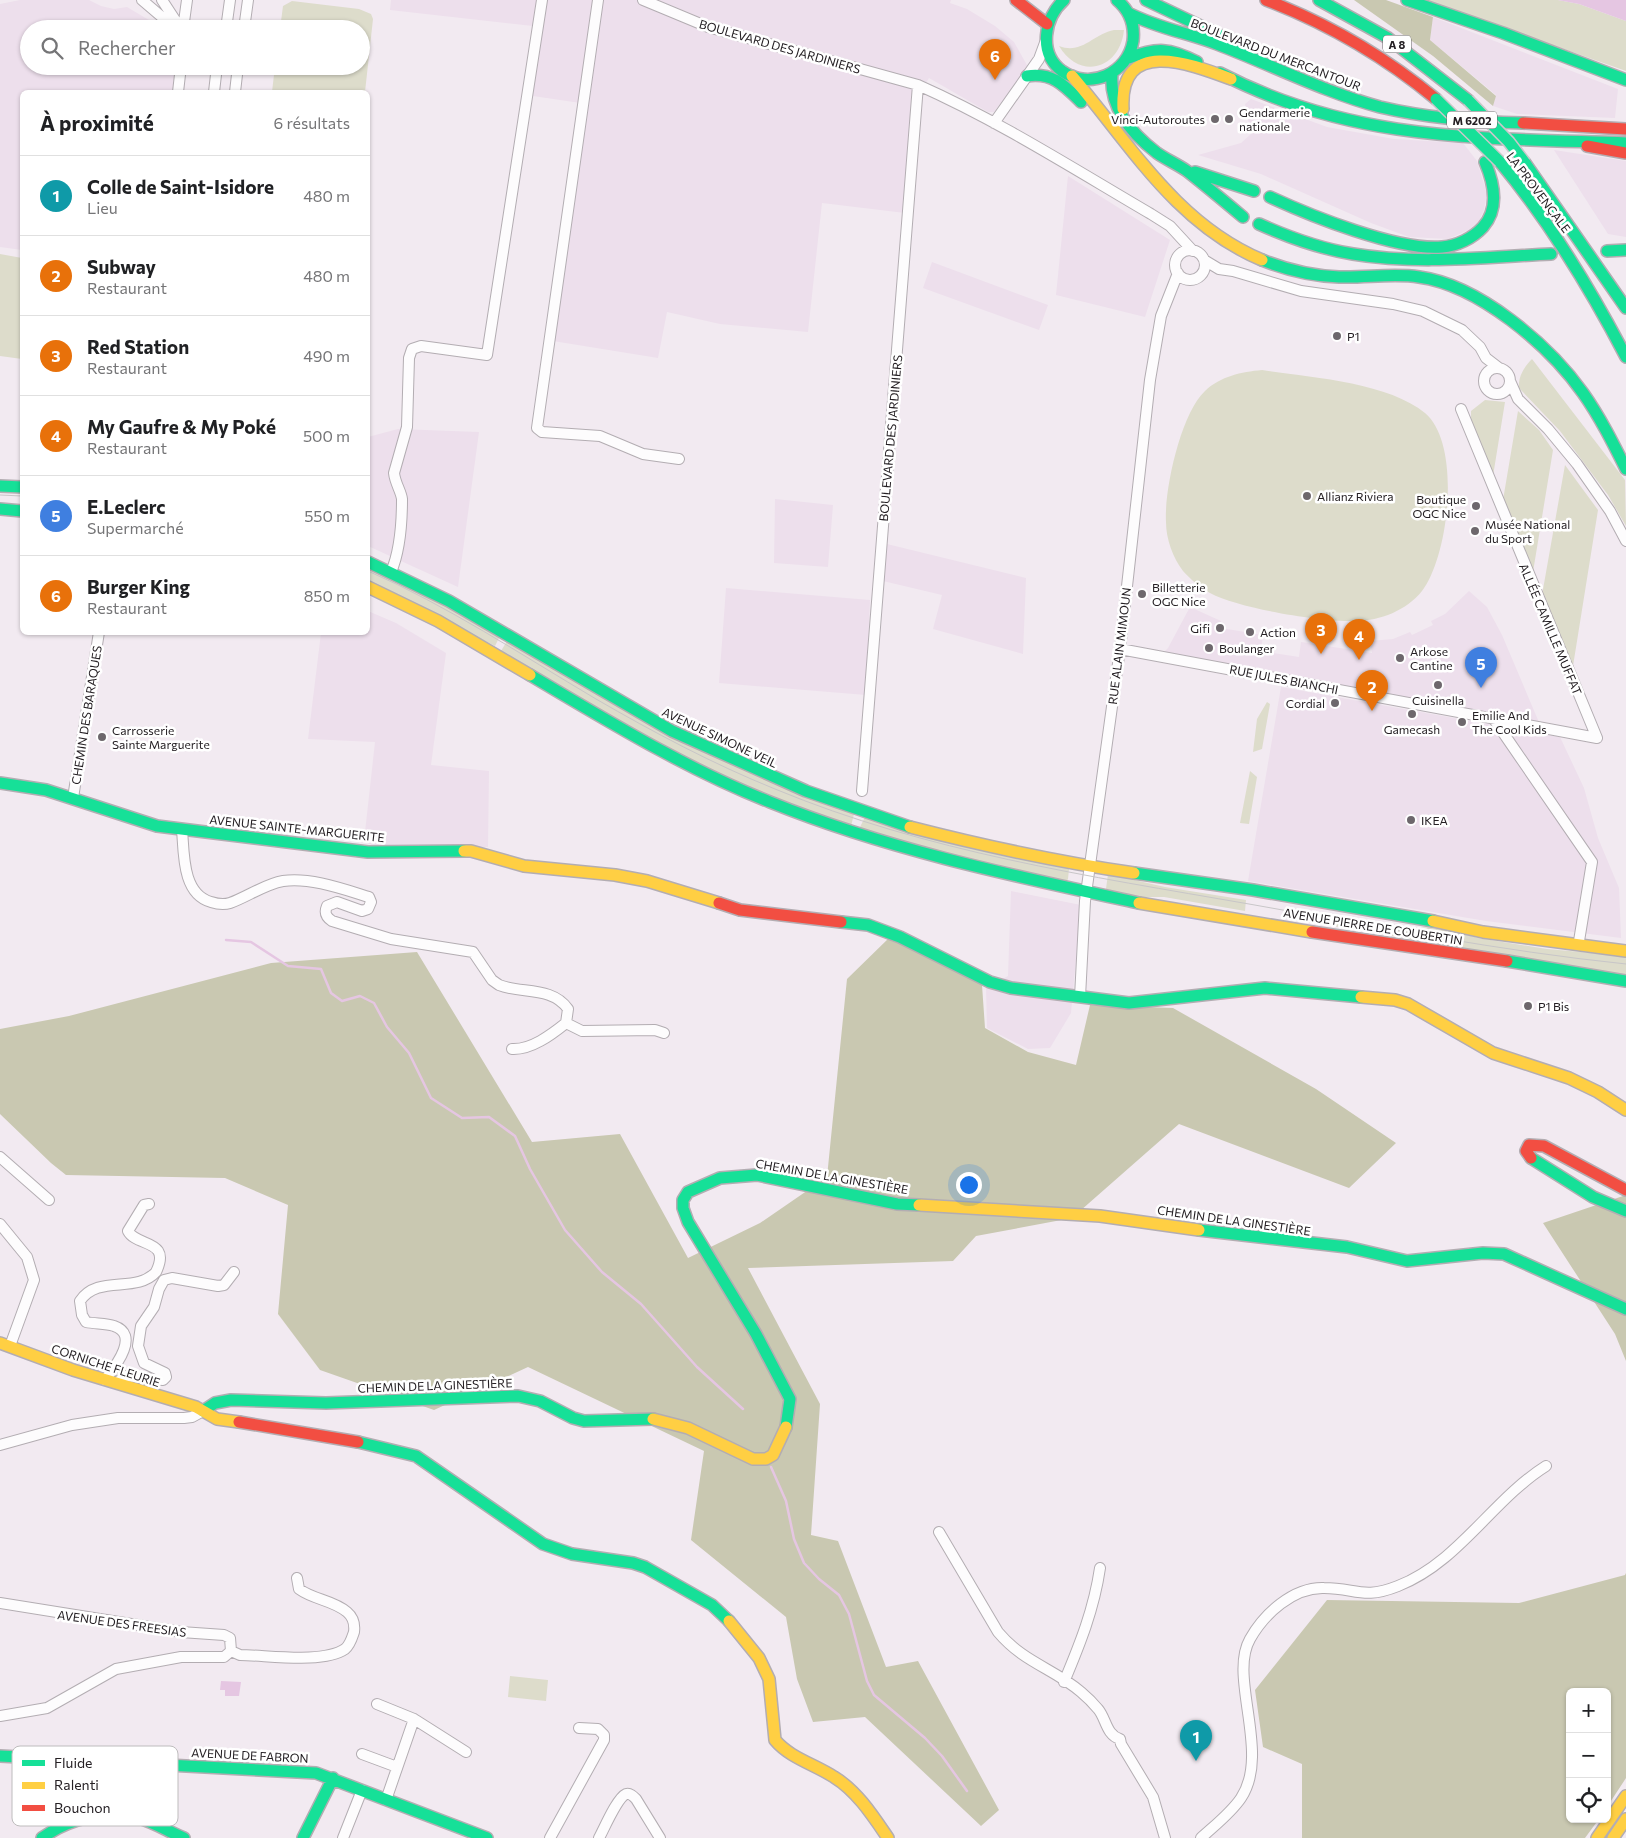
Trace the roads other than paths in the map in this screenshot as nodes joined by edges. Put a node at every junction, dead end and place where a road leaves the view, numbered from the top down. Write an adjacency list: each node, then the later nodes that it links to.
1 (142, 0): 17 (street)
2 (162, 0): 18 (street)
3 (186, 0): 19 (street)
4 (230, 0): 20 (street)
5 (248, 0): 21 (street)
6 (542, 0): 81 (street)
7 (598, 0): 73 (street)
8 (644, 0): 34 (street, BOULEVARD DES JARDINIERS)
9 (1016, 0): 22 (main road)
10 (1064, 0): 22 (main road)
11 (1117, 0): 16 (main road)
12 (1146, 0): 38 (main road, M 6202)
13 (1266, 0): 42 (main road, LA PROVENÇALE / A 8, bridge)
14 (1319, 0): 64 (main road, LA PROVENÇALE / A 8, bridge)
15 (1407, 0): 33 (main road)
16 (1128, 13): 24 (main road); 38 (main road, BOULEVARD DU MERCANTOUR / M 6202)
17 (165, 20)
18 (176, 20)
19 (183, 20)
20 (227, 20)
21 (245, 20)
22 (1047, 24): 23 (main road)
23 (1046, 40): 25 (main road); 30 (street)
24 (1128, 58): 26 (main road); 32 (main road, M 6202)
25 (1055, 63): 30 (street); 31 (main road)
26 (1112, 74): 31 (main road); 39 (main road)
27 (181, 75): 35 (street)
28 (216, 75): 36 (street)
29 (237, 75): 37 (street)
30 (1027, 76): 40 (street); 41 (main road)
31 (1072, 76): 41 (main road)
32 (1231, 79): 39 (main road); 44 (main road, M 6202)
33 (1626, 80)
34 (918, 84): 40 (street, BOULEVARD DES JARDINIERS); 90 (street, BOULEVARD DES JARDINIERS)
35 (178, 90)
36 (214, 90)
37 (235, 90)
38 (1336, 92): 43 (main road, BOULEVARD DU MERCANTOUR / M 6202)
39 (1124, 117): 47 (main road)
40 (994, 122): 52 (street, BOULEVARD DES JARDINIERS)
41 (1110, 123): 74 (main road)
42 (1465, 125): 49 (main road, bridge); 65 (main road, LA PROVENÇALE / A 8, bridge)
43 (1626, 129)
44 (1555, 140): 45 (main road, M 6202); 46 (main road)
45 (1626, 143)
46 (1626, 154)
47 (1184, 169): 48 (main road); 50 (main road)
48 (1254, 191)
49 (1270, 197)
50 (1243, 217)
51 (1259, 224): 56 (main road)
52 (1177, 232): 54 (street, BOULEVARD DES JARDINIERS); 57 (street)
53 (1626, 250): 55 (main road)
54 (1194, 251): 57 (street); 58 (street)
55 (1607, 251)
56 (1551, 254)
57 (1179, 255): 60 (street)
58 (1204, 260): 59 (street); 61 (street)
59 (1220, 269): 61 (street); 66 (street)
60 (1178, 273): 62 (street); 63 (street, RUE ALAIN MIMOUN)
61 (1201, 275): 62 (street)
62 (1189, 280): 63 (street, RUE ALAIN MIMOUN)
63 (1169, 298): 85 (street, RUE ALAIN MIMOUN)
64 (1626, 308)
65 (1626, 357)
66 (1486, 358): 67 (street); 68 (street)
67 (1499, 368): 68 (street); 69 (street)
68 (1485, 377): 70 (street)
69 (1510, 381): 70 (street); 71 (street)
70 (1494, 394): 71 (street)
71 (1518, 399): 79 (street)
72 (1461, 409): 88 (street, ALLÉE CAMILLE MUFFAT)
73 (679, 459)
74 (1626, 469)
75 (0, 486): 76 (main road)
76 (20, 487)
77 (0, 509): 78 (main road)
78 (20, 510)
79 (1626, 541)
80 (370, 563): 81 (main road, AVENUE SIMONE VEIL)
81 (391, 572): 93 (main road, AVENUE SIMONE VEIL)
82 (370, 588): 94 (main road)
83 (99, 635): 91 (street, CHEMIN DES BARAQUES)
84 (1153, 642): 86 (street)
85 (1120, 649): 86 (street, RUE JULES BIANCHI); 93 (street, RUE ALAIN MIMOUN)
86 (1147, 653): 87 (street, RUE JULES BIANCHI)
87 (1493, 718): 88 (street, RUE JULES BIANCHI); 95 (street)
88 (1597, 738)
89 (0, 783): 91 (main road, AVENUE SAINTE-MARGUERITE)
90 (862, 791)
91 (73, 798): 92 (main road, AVENUE SAINTE-MARGUERITE)
92 (182, 829): 98 (main road, AVENUE SAINTE-MARGUERITE); 99 (street)
93 (1090, 866): 94 (street, RUE ALAIN MIMOUN); 96 (main road, AVENUE PIERRE DE COUBERTIN)
94 (1087, 891): 97 (main road, AVENUE PIERRE DE COUBERTIN); 98 (street, RUE ALAIN MIMOUN)
95 (1579, 941)
96 (1626, 951)
97 (1626, 981)
98 (1080, 997): 102 (main road, AVENUE SAINTE-MARGUERITE)
99 (566, 1023): 100 (street); 101 (street)
100 (664, 1033)
101 (512, 1049)
102 (1626, 1110)
103 (0, 1157): 105 (street)
104 (1626, 1190): 107 (main road)
105 (49, 1200)
106 (148, 1204): 112 (street)
107 (1626, 1211)
108 (0, 1224): 111 (street)
109 (234, 1272): 112 (street)
110 (1626, 1309): 113 (main road, CHEMIN DE LA GINESTIÈRE)
111 (5, 1344): 112 (main road, CORNICHE FLEURIE)
112 (110, 1382): 113 (main road, CORNICHE FLEURIE)
113 (204, 1411): 114 (street); 145 (main road)
114 (0, 1445)
115 (1546, 1466): 147 (street)
116 (939, 1532): 121 (street)
117 (1100, 1568): 121 (street)
118 (297, 1578): 120 (street, AVENUE DES FREESIAS)
119 (0, 1603): 120 (street, AVENUE DES FREESIAS)
120 (231, 1651): 123 (street, AVENUE DES FREESIAS)
121 (1064, 1682): 146 (street)
122 (377, 1704): 124 (street)
123 (0, 1716)
124 (414, 1719): 126 (street); 129 (street)
125 (579, 1728): 142 (street)
126 (466, 1752)
127 (362, 1754): 129 (street)
128 (178, 1765): 130 (main road, AVENUE DE FABRON)
129 (397, 1767): 133 (street)
130 (333, 1778): 131 (main road, AVENUE DE FABRON); 140 (main road)
131 (362, 1790): 133 (main road, AVENUE DE FABRON); 137 (street)
132 (1626, 1796): 148 (main road)
133 (386, 1800): 141 (main road, AVENUE DE FABRON)
134 (1626, 1819): 149 (main road)
135 (61, 1826): 138 (main road)
136 (157, 1826): 139 (main road)
137 (344, 1837)
138 (42, 1838)
139 (184, 1838)
140 (302, 1838)
141 (487, 1838)
142 (550, 1838)
143 (599, 1838): 144 (street)
144 (660, 1838)
145 (888, 1838)
146 (1165, 1838)
147 (1201, 1838)
148 (1597, 1838)
149 (1614, 1838)

